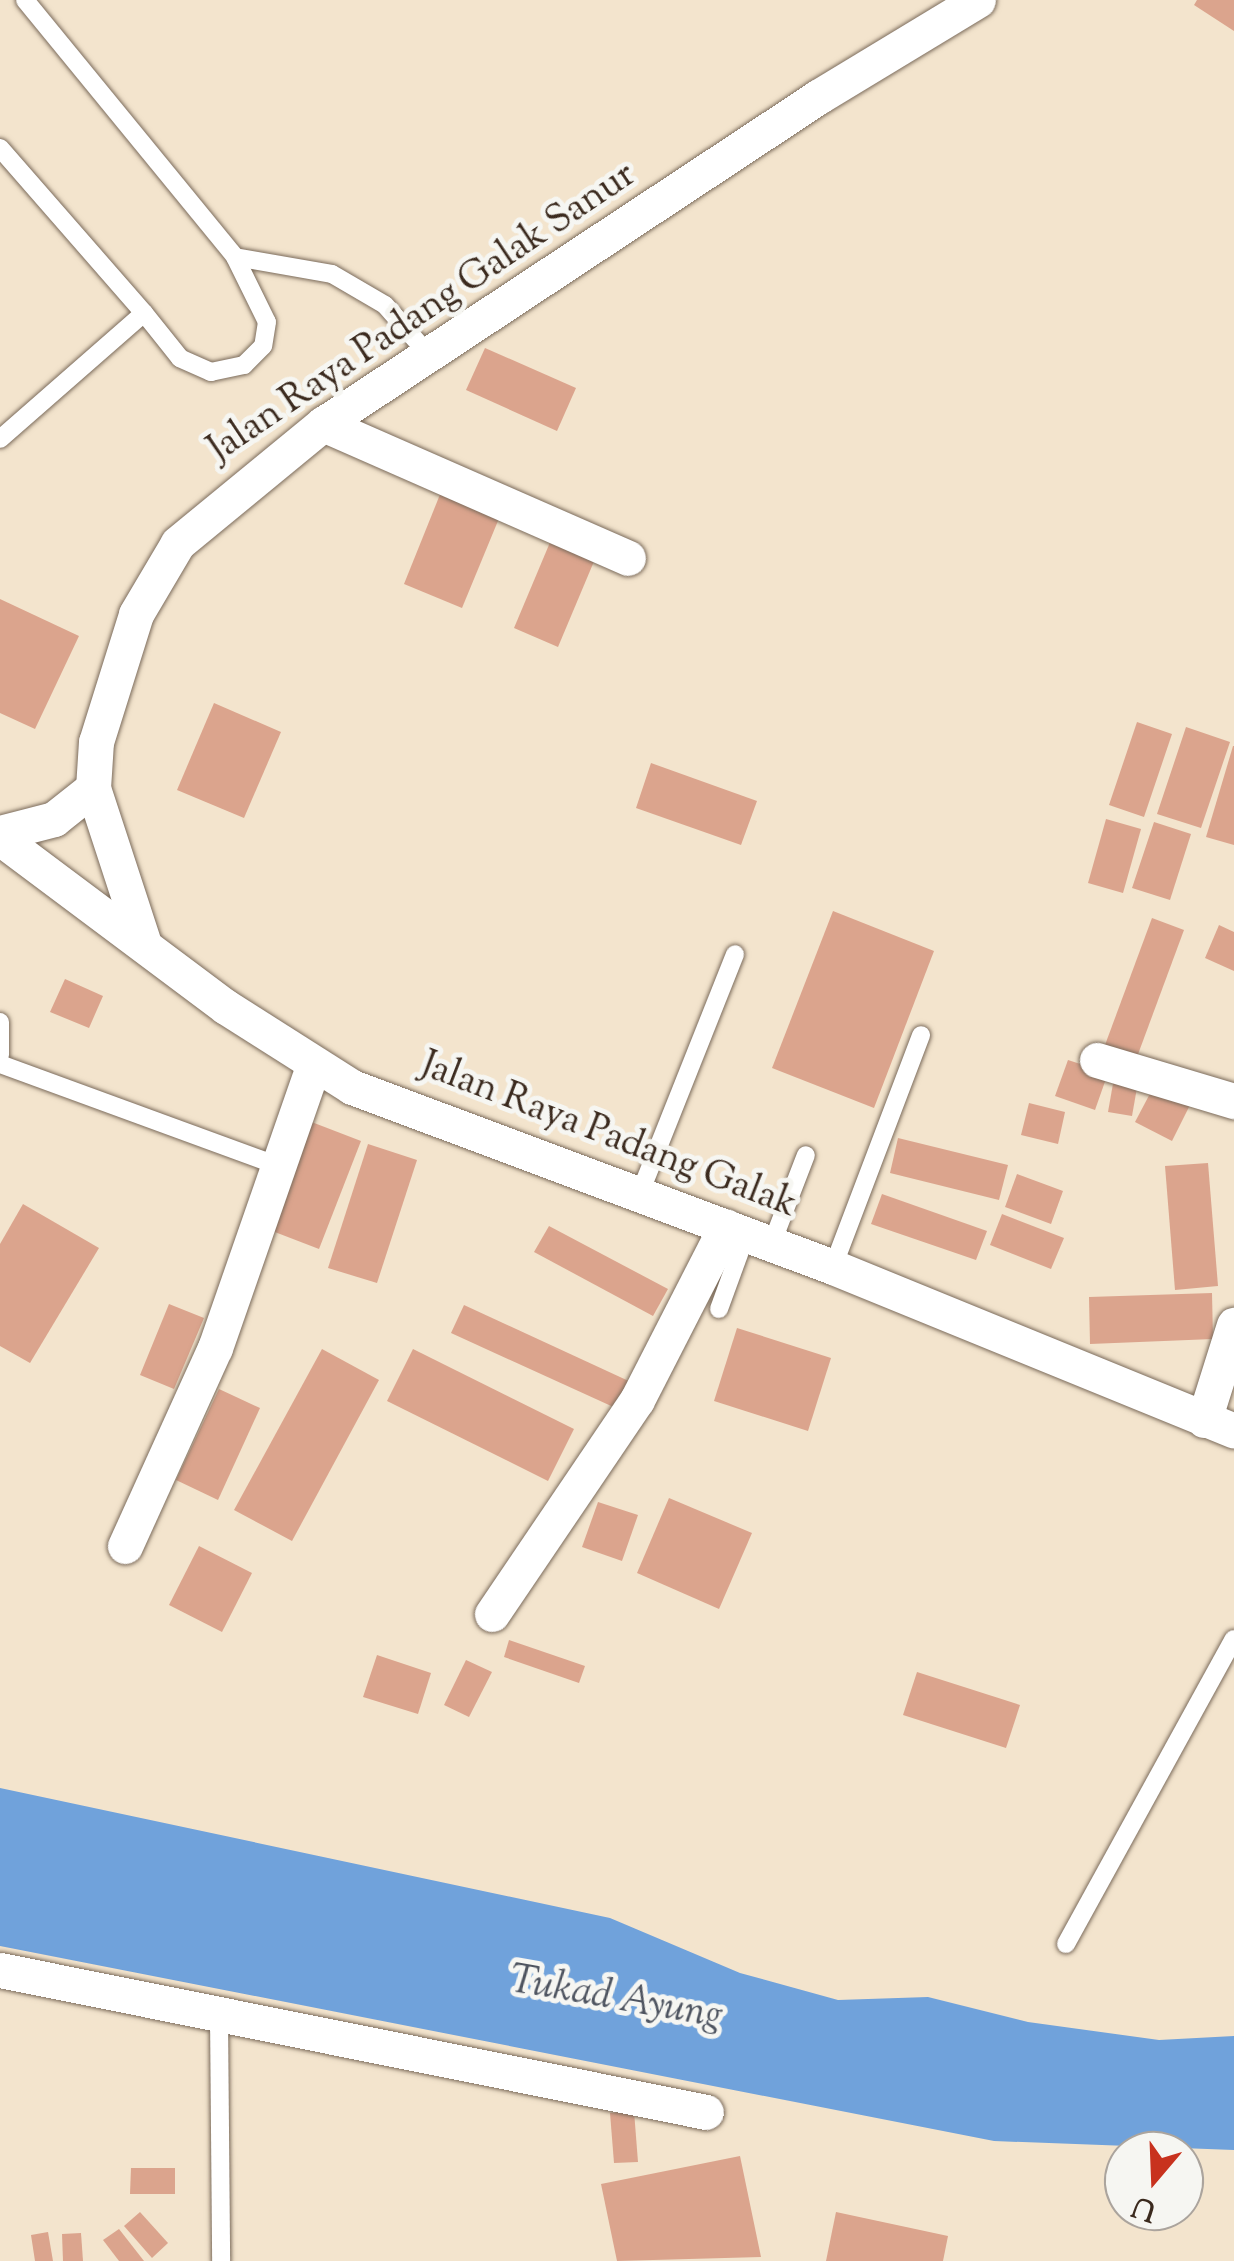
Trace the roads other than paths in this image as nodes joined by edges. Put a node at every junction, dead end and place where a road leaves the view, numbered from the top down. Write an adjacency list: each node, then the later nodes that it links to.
1 (25, 0): 4 (lane)
2 (978, 0): 6 (street, Jalan Raya Padang Galak Sanur)
3 (0, 148): 5 (lane)
4 (234, 257): 5 (lane); 6 (lane)
5 (144, 314): 8 (lane)
6 (428, 354): 7 (street, Jalan Raya Padang Galak Sanur)
7 (322, 424): 9 (street); 10 (street, Jalan Raya Padang Galak Sanur)
8 (0, 439)
9 (628, 558)
10 (93, 788): 11 (street); 12 (street, Jalan Raya Padang Galak Sanur)
11 (0, 836): 12 (street, Jalan Raya Padang Galak)
12 (143, 942): 19 (street, Jalan Raya Padang Galak)
13 (734, 954): 23 (lane)
14 (0, 1022): 16 (lane)
15 (921, 1035): 25 (lane)
16 (0, 1055)
17 (1096, 1060): 20 (street)
18 (0, 1064): 22 (lane)
19 (313, 1066): 22 (street); 23 (street, Jalan Raya Padang Galak)
20 (1234, 1101)
21 (806, 1155): 24 (lane)
22 (276, 1165): 29 (street)
23 (640, 1193): 24 (street, Jalan Raya Padang Galak)
24 (748, 1235): 25 (street, Jalan Raya Padang Galak); 26 (lane); 30 (street)
25 (833, 1267): 28 (street, Jalan Raya Padang Galak)
26 (719, 1309)
27 (1234, 1325): 28 (street)
28 (1219, 1426)
29 (126, 1546)
30 (492, 1614)
31 (1234, 1640): 32 (lane)
32 (1066, 1944)
33 (0, 1970): 34 (street)
34 (220, 2015): 35 (street); 36 (lane)
35 (706, 2112)
36 (220, 2261)

